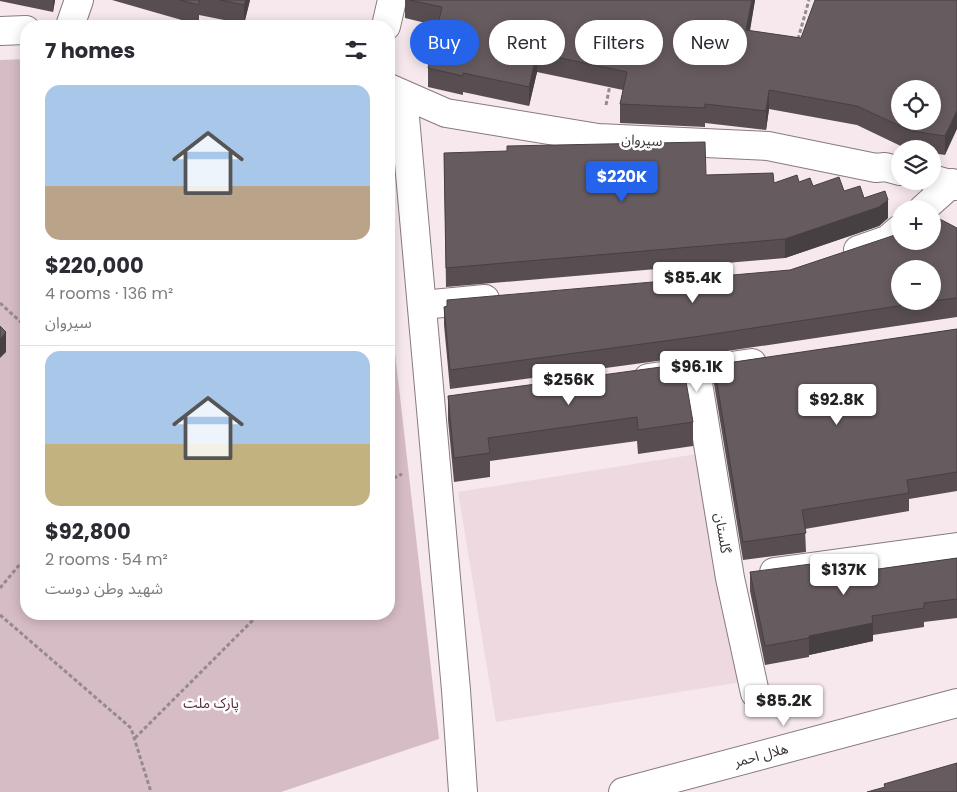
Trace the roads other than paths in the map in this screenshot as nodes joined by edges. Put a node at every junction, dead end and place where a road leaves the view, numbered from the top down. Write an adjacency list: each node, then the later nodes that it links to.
1 (79, 0): 3 (street)
2 (392, 0): 4 (street)
3 (72, 20)
4 (387, 20)
5 (20, 30): 6 (street)
6 (0, 31)
7 (396, 92): 8 (street, سیروان); 14 (street)
8 (891, 169)
9 (947, 183): 10 (street)
10 (931, 200)
11 (891, 237): 12 (street)
12 (833, 258)
13 (510, 297): 14 (street)
14 (422, 305): 22 (street)
15 (774, 360): 16 (street)
16 (696, 371): 17 (street); 19 (street, گلستان)
17 (628, 380)
18 (957, 547): 19 (street)
19 (730, 578): 20 (street, گلستان)
20 (755, 693)
21 (957, 703): 23 (street, هلال احمر)
22 (462, 792)
23 (622, 792)

